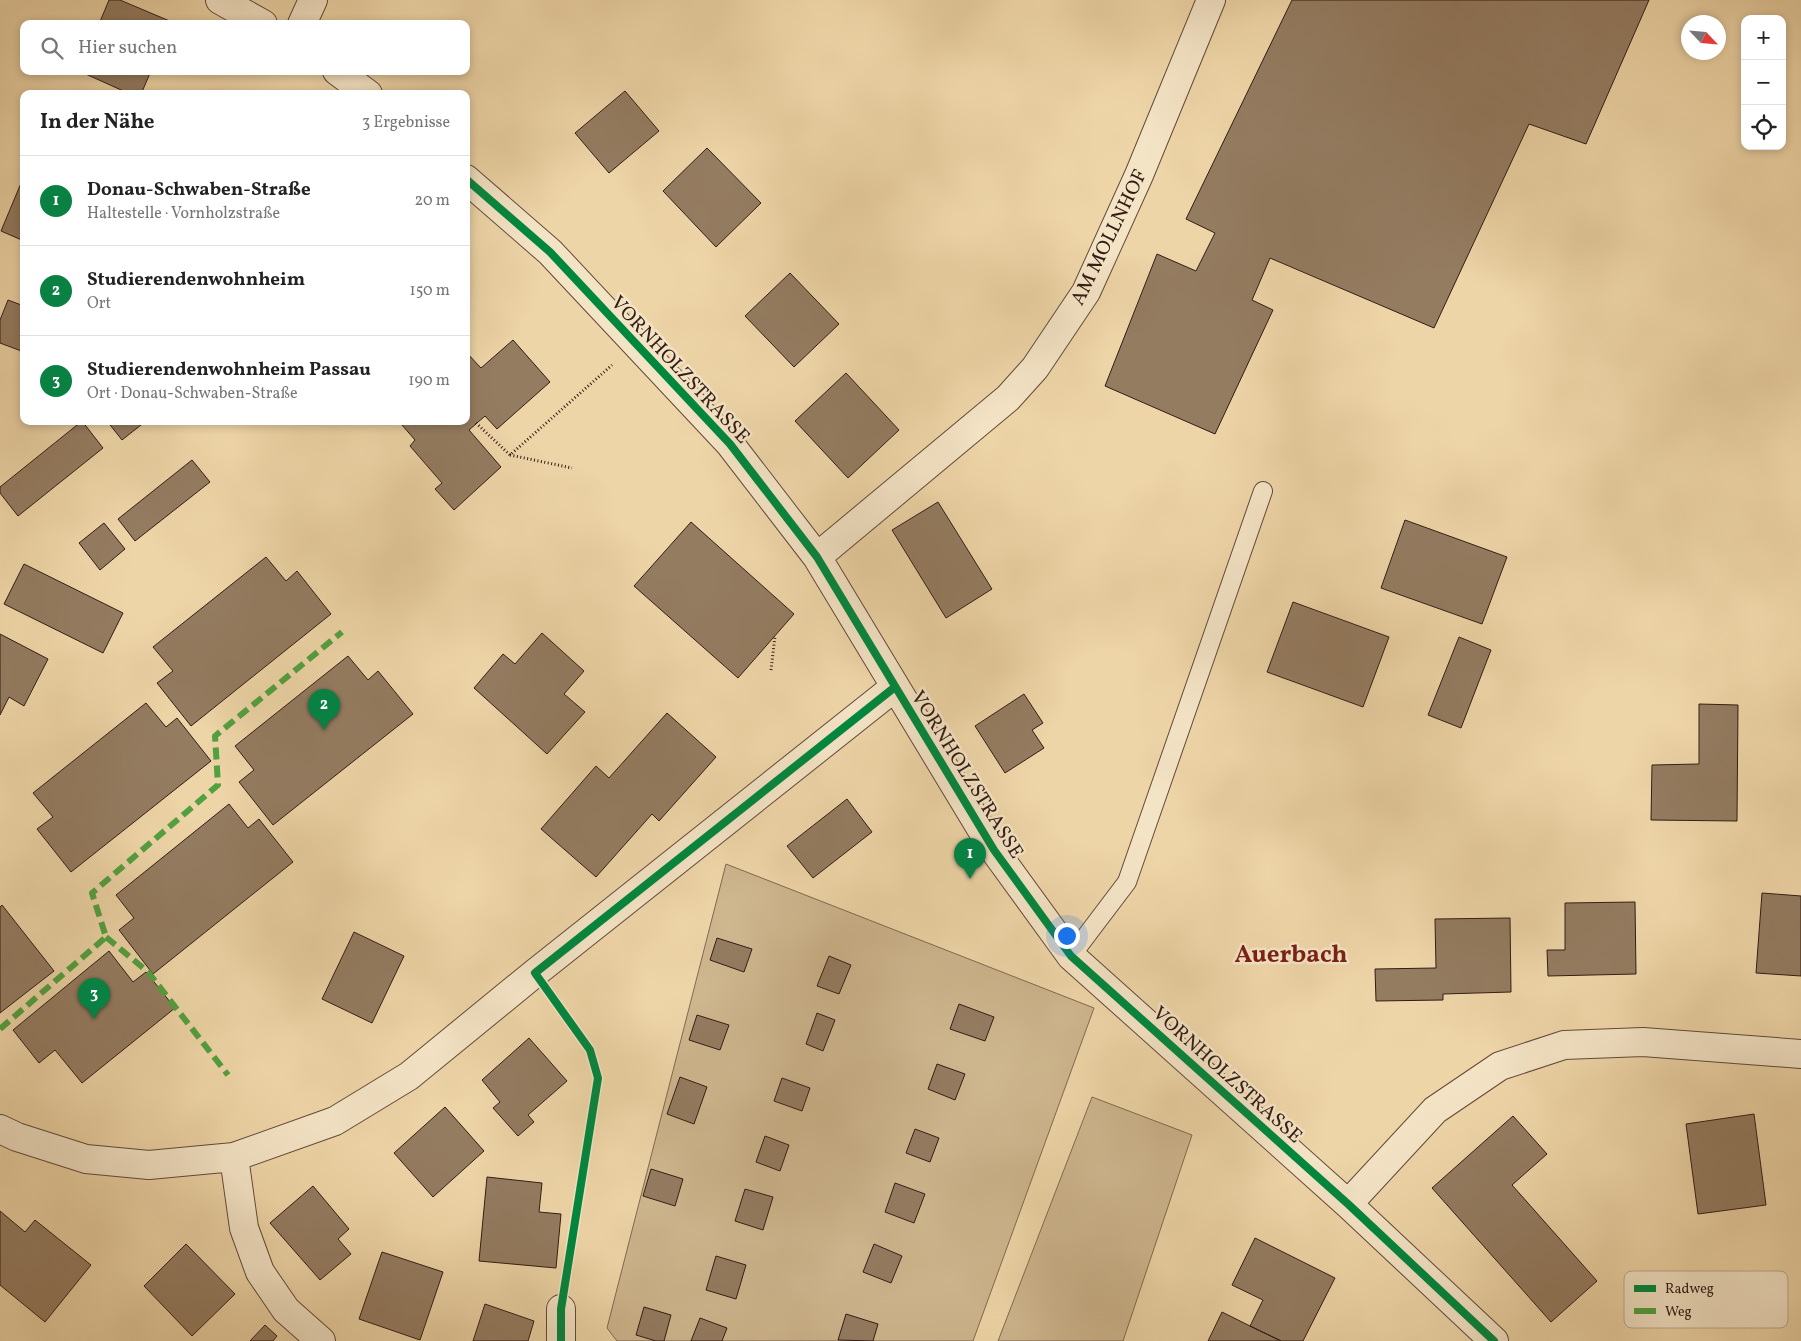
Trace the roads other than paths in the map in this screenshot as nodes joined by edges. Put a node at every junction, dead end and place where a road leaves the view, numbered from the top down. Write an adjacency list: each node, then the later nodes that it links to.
1 (220, 0): 4 (street)
2 (313, 0): 5 (street)
3 (1212, 0): 10 (street, AM MOLLNHOF)
4 (256, 20)
5 (304, 20)
6 (342, 75): 7 (street)
7 (362, 90)
8 (470, 182): 10 (street, VORNHOLZSTRASSE)
9 (1263, 490): 12 (lane)
10 (817, 557): 11 (street, VORNHOLZSTRASSE)
11 (895, 688): 12 (street, VORNHOLZSTRASSE); 15 (street)
12 (1071, 956): 16 (street, VORNHOLZSTRASSE)
13 (1801, 1054): 16 (street)
14 (0, 1129): 15 (street)
15 (234, 1157): 18 (street)
16 (1348, 1204): 20 (street, VORNHOLZSTRASSE)
17 (561, 1309): 19 (street)
18 (321, 1341)
19 (561, 1341)
20 (1494, 1341)

